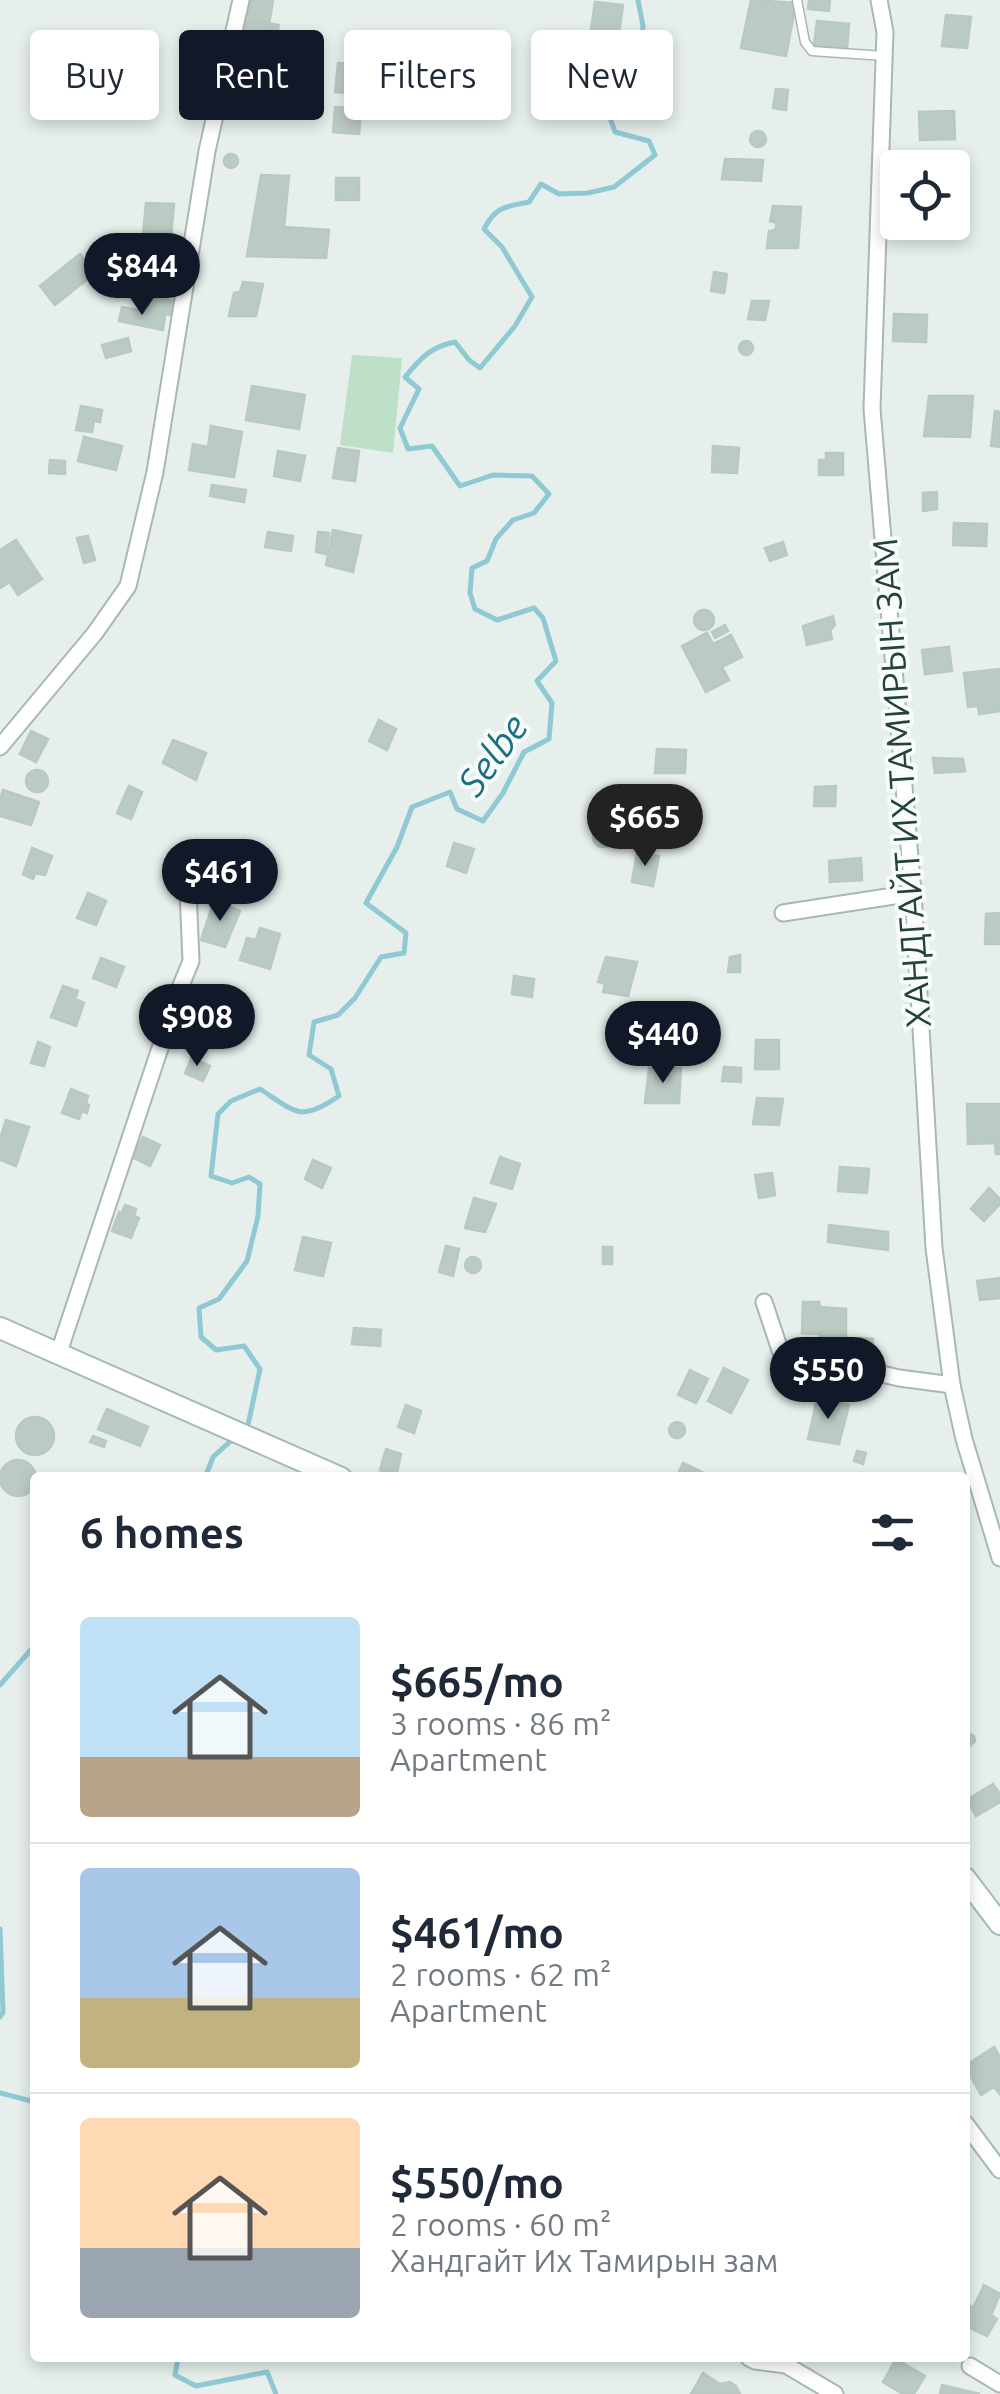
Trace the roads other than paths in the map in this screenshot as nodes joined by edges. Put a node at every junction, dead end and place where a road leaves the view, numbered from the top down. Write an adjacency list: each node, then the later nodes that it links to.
1 (241, 0): 5 (street)
2 (798, 0): 4 (lane)
3 (879, 0): 4 (street, ХАНДГАЙТ ИХ ТАМИРЫН ЗАМ)
4 (884, 56): 7 (street, ХАНДГАЙТ ИХ ТАМИРЫН ЗАМ)
5 (0, 748)
6 (188, 890): 11 (street)
7 (914, 894): 8 (street); 12 (street, ХАНДГАЙТ ИХ ТАМИРЫН ЗАМ)
8 (783, 913)
9 (764, 1302): 12 (street)
10 (0, 1328): 11 (main road)
11 (58, 1355): 13 (main road)
12 (952, 1385): 14 (street, ХАНДГАЙТ ИХ ТАМИРЫН ЗАМ)
13 (328, 1472)
14 (1000, 1558)
15 (970, 1885): 16 (main road)
16 (1000, 1924)
17 (970, 2130): 18 (street)
18 (1000, 2170)
19 (763, 2362): 22 (street)
20 (970, 2366): 21 (street)
21 (1000, 2384)
22 (835, 2394)

